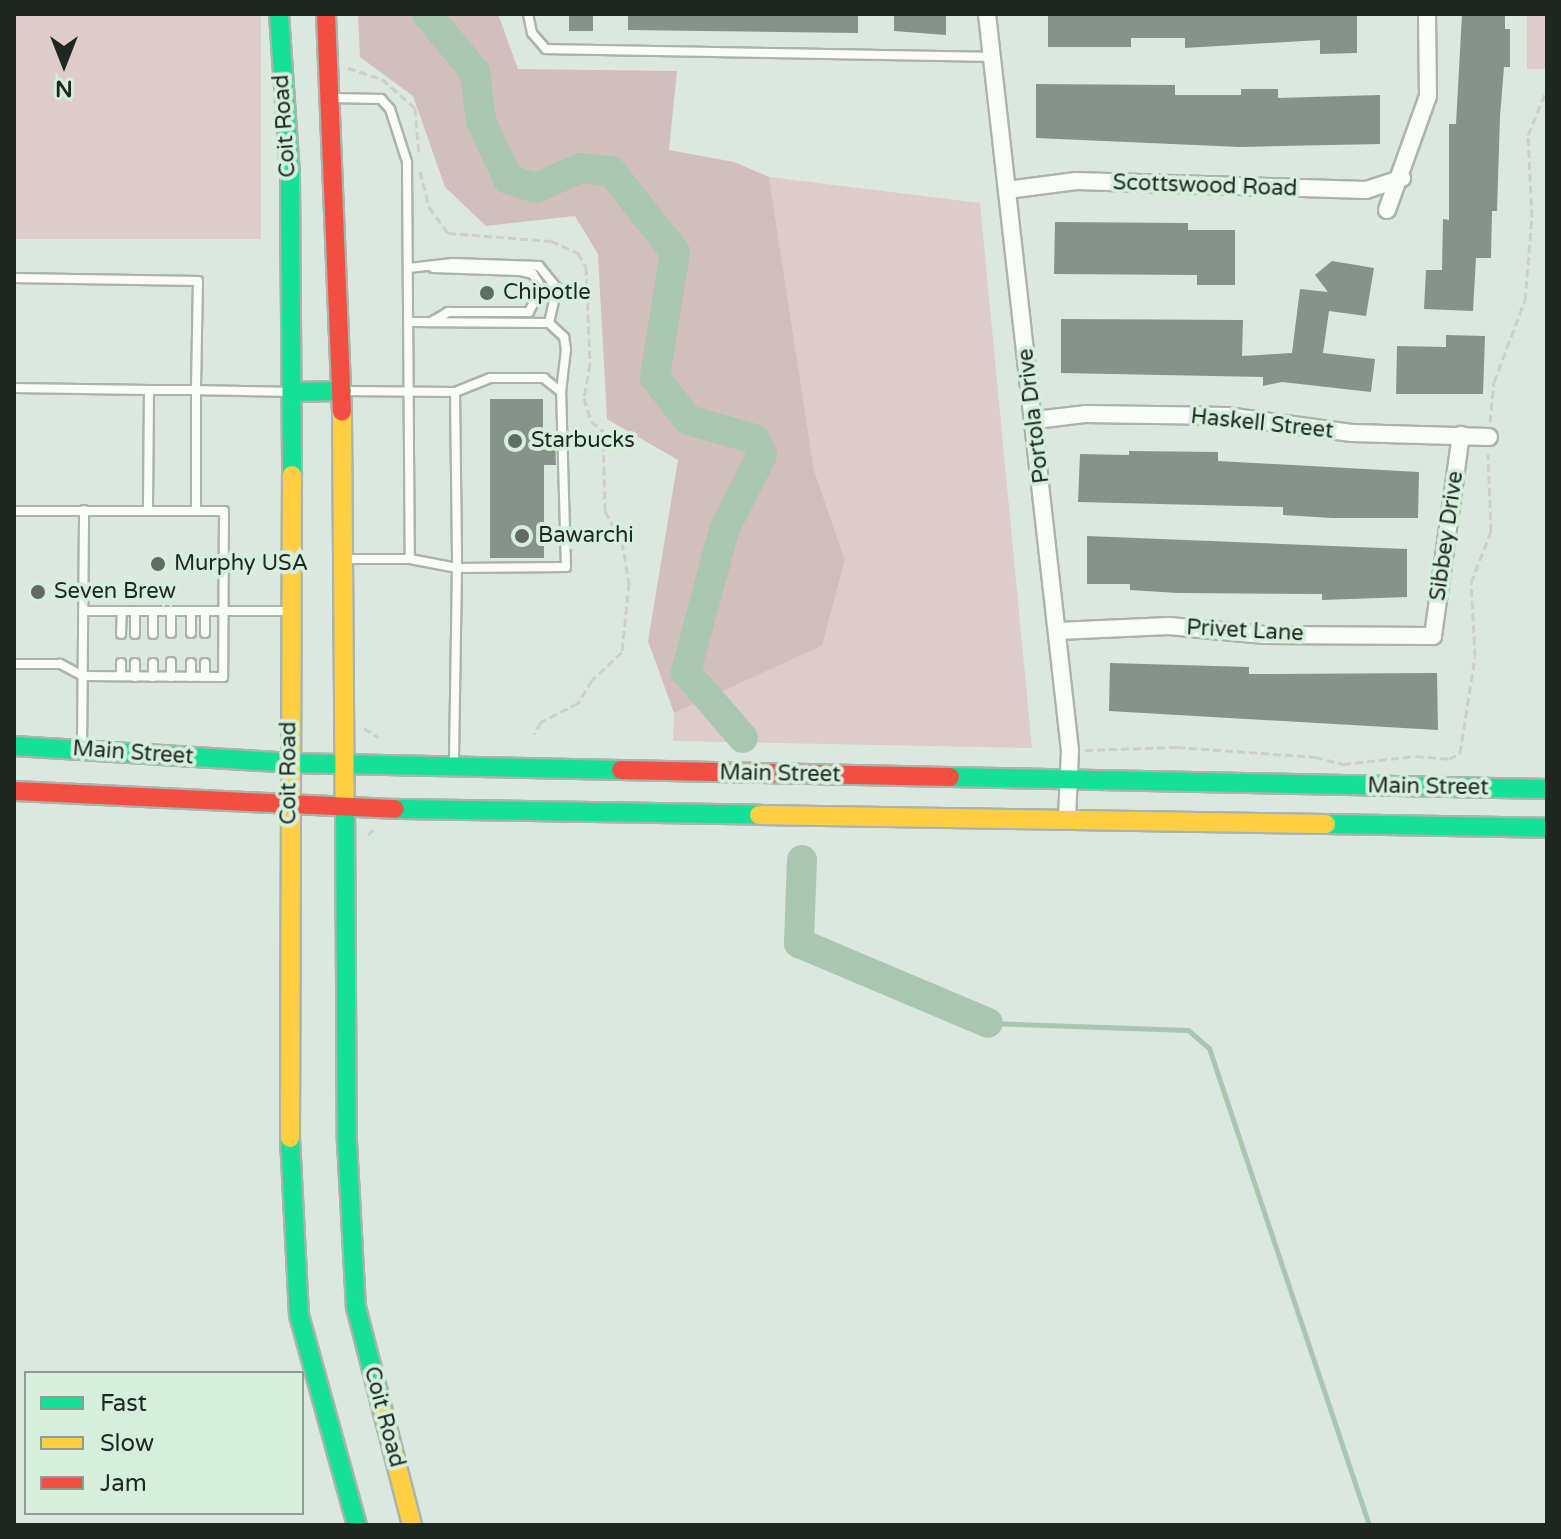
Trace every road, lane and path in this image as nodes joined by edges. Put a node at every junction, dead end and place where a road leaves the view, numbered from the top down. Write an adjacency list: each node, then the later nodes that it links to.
1 (279, 14): 24 (main road, Coit Road)
2 (326, 14): 9 (main road, Coit Road)
3 (528, 14): 7 (lane)
4 (987, 14): 7 (street, Portola Drive)
5 (1427, 14): 10 (street)
6 (345, 55): 69 (path)
7 (995, 57): 11 (street, Portola Drive)
8 (1547, 89): 29 (path)
9 (330, 98): 13 (lane); 23 (main road, Coit Road)
10 (1402, 178): 11 (street, Scottswood Road); 12 (street)
11 (1007, 190): 27 (street, Portola Drive)
12 (1387, 210)
13 (409, 268): 14 (lane); 16 (lane)
14 (433, 268): 17 (lane); 18 (lane)
15 (14, 278): 22 (lane)
16 (410, 322): 17 (lane); 20 (lane)
17 (431, 322): 18 (lane)
18 (549, 323): 26 (lane)
19 (14, 388): 21 (lane)
20 (410, 389): 23 (lane); 25 (lane); 35 (lane)
21 (149, 390): 22 (lane); 31 (lane)
22 (196, 390): 24 (lane); 33 (lane)
23 (342, 391): 24 (main road); 34 (main road, Coit Road)
24 (292, 392): 45 (main road, Coit Road)
25 (455, 392): 26 (lane); 36 (lane)
26 (561, 392): 36 (lane)
27 (1035, 420): 28 (street, Haskell Street); 46 (street, Portola Drive)
28 (1461, 435): 29 (street, Haskell Street); 53 (street, Sibbey Drive)
29 (1489, 437): 73 (path)
30 (84, 510): 31 (lane); 32 (lane); 37 (lane)
31 (148, 510): 33 (lane)
32 (14, 511)
33 (196, 511): 44 (lane)
34 (344, 559): 35 (lane); 75 (main road, Coit Road)
35 (410, 559): 36 (lane)
36 (457, 568): 76 (lane)
37 (83, 611): 38 (lane); 61 (lane)
38 (122, 611): 39 (lane); 50 (lane)
39 (135, 611): 40 (lane); 51 (lane)
40 (153, 611): 41 (lane); 52 (lane)
41 (171, 611): 42 (lane); 47 (lane)
42 (191, 611): 43 (lane); 48 (lane)
43 (205, 611): 44 (lane); 49 (lane)
44 (223, 611): 45 (lane); 67 (lane)
45 (290, 611): 74 (main road, Coit Road)
46 (1058, 631): 53 (street, Privet Lane); 73 (street, Portola Drive)
47 (171, 633)
48 (191, 633)
49 (205, 633)
50 (121, 634)
51 (135, 634)
52 (153, 634)
53 (1433, 636)
54 (171, 662): 65 (lane)
55 (121, 663): 62 (lane)
56 (135, 663): 63 (lane)
57 (153, 663): 64 (lane)
58 (191, 663): 66 (lane)
59 (205, 663): 67 (lane)
60 (14, 664): 61 (lane)
61 (83, 676): 62 (lane); 72 (lane)
62 (121, 676): 63 (lane)
63 (135, 677): 64 (lane)
64 (153, 677): 65 (lane)
65 (171, 677): 66 (lane)
66 (191, 677): 67 (lane)
67 (205, 677)
68 (360, 726): 70 (path)
69 (534, 734)
70 (378, 737)
71 (14, 746): 72 (main road, Main Street)
72 (82, 750): 74 (main road, Main Street)
73 (1070, 750): 77 (street, Portola Drive)
74 (289, 763): 75 (main road, Main Street); 80 (main road, Coit Road)
75 (345, 764): 76 (main road, Main Street); 81 (main road, Coit Road)
76 (454, 766): 77 (main road, Main Street)
77 (1069, 781): 78 (main road, Main Street); 82 (street, Portola Drive)
78 (1547, 789)
79 (14, 791): 80 (main road, Main Street)
80 (290, 807): 81 (main road, Main Street); 86 (main road, Coit Road)
81 (344, 808): 82 (main road, Main Street); 87 (main road, Coit Road)
82 (1067, 819): 84 (main road, Main Street)
83 (375, 828): 85 (path)
84 (1547, 828)
85 (368, 835)
86 (357, 1525)
87 (412, 1525)

